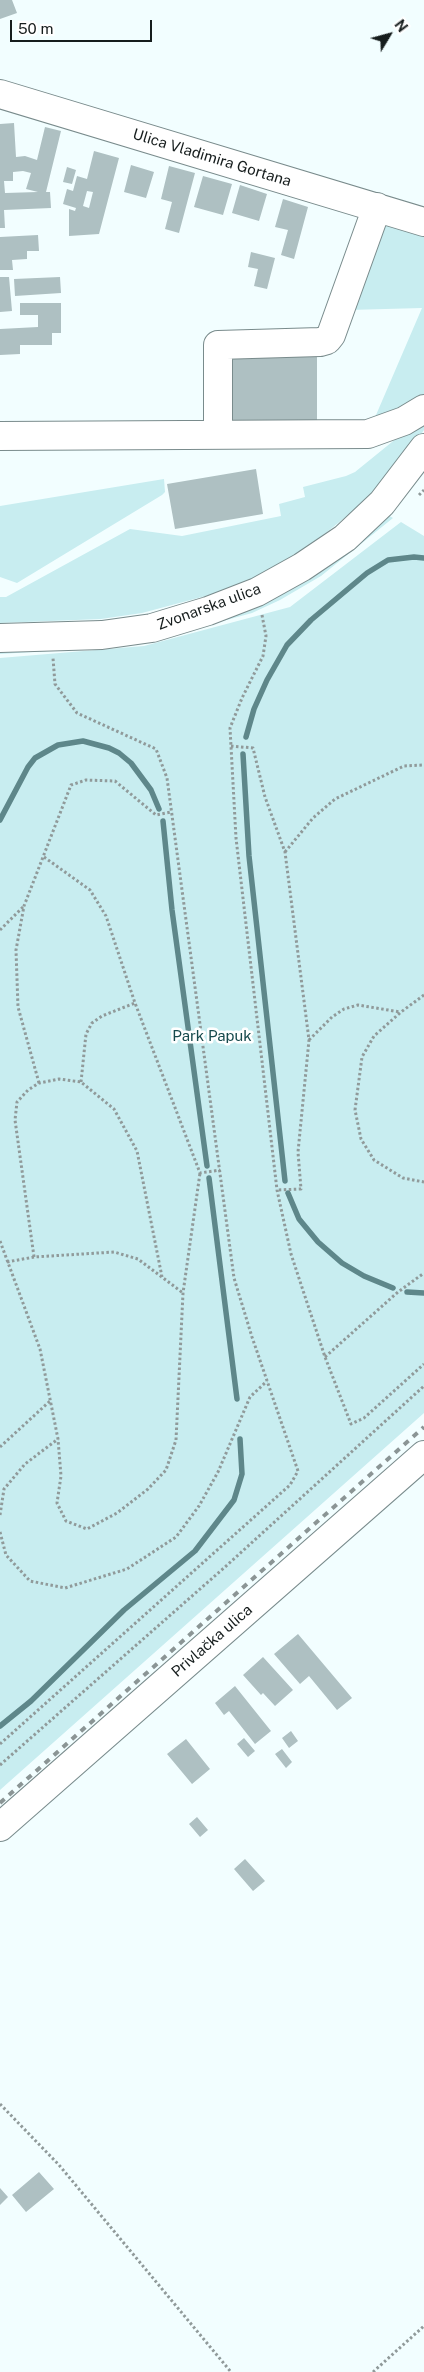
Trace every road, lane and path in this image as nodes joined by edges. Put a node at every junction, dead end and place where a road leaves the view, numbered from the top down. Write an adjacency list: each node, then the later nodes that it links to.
1 (0, 94): 2 (street, Ulica Vladimira Gortana)
2 (377, 207): 3 (street, Ulica Vladimira Gortana); 5 (street)
3 (424, 222)
4 (424, 409): 5 (street)
5 (218, 435): 6 (street)
6 (0, 436)
7 (424, 448): 9 (street, Zvonarska ulica)
8 (261, 612): 11 (path)
9 (0, 638)
10 (52, 653): 13 (path)
11 (231, 746): 14 (path); 27 (path)
12 (424, 765): 14 (path)
13 (172, 812): 15 (path); 24 (path)
14 (285, 852): 21 (path)
15 (44, 857): 16 (path); 19 (path)
16 (24, 906): 17 (path); 23 (path)
17 (0, 930)
18 (424, 995): 20 (path)
19 (135, 1003): 22 (path); 25 (path)
20 (401, 1012): 21 (path); 26 (path)
21 (308, 1040): 27 (path)
22 (81, 1082): 23 (path); 32 (path)
23 (39, 1083): 29 (path)
24 (220, 1170): 25 (path); 36 (path)
25 (200, 1173): 33 (path)
26 (424, 1182)
27 (277, 1190): 34 (path)
28 (0, 1241): 30 (path)
29 (34, 1257): 30 (path); 32 (path)
30 (7, 1262): 38 (path)
31 (424, 1273): 34 (path)
32 (162, 1277): 33 (path)
33 (183, 1293): 39 (path)
34 (325, 1357): 35 (path)
35 (424, 1364)
36 (267, 1381): 43 (path); 44 (path)
37 (424, 1386): 45 (path)
38 (50, 1401): 39 (path); 40 (path)
39 (58, 1439): 42 (path)
40 (0, 1447)
41 (424, 1455): 46 (street, Privlačka ulica)
42 (0, 1515)
43 (0, 1532)
44 (0, 1744)
45 (0, 1765)
46 (0, 1827)
47 (0, 2104): 49 (path)
48 (424, 2326): 50 (path)
49 (231, 2372)
50 (373, 2372)

